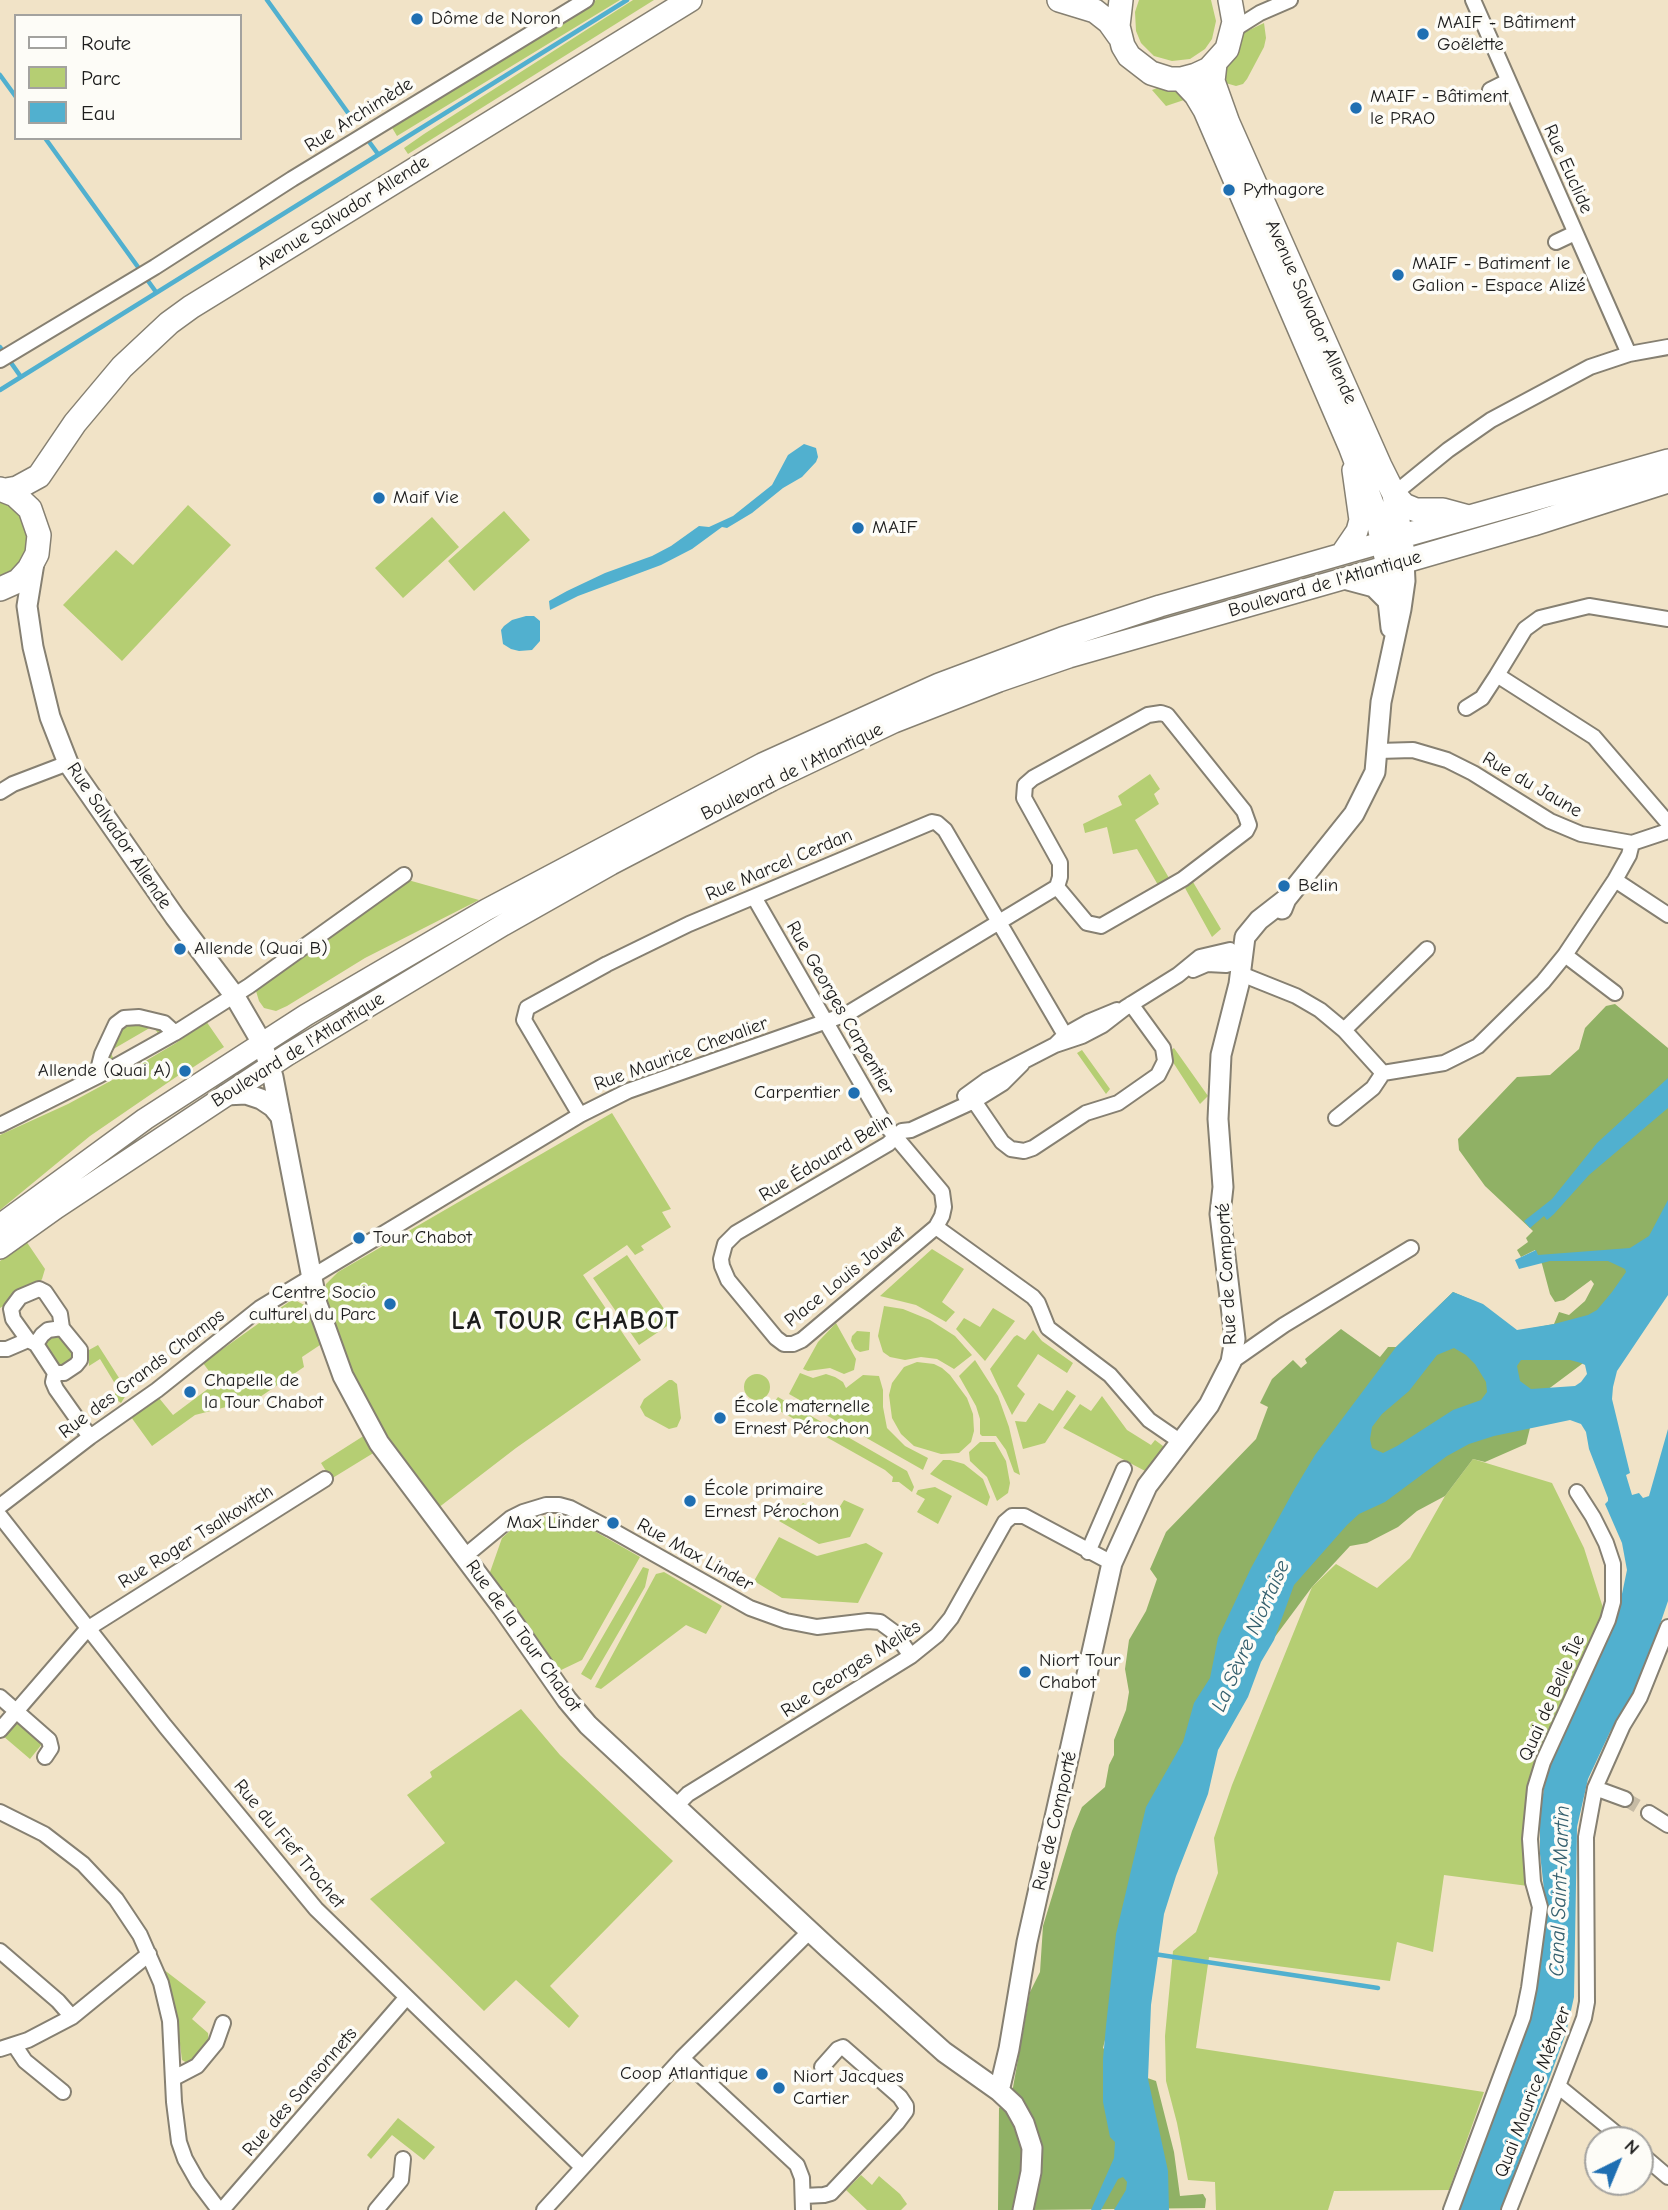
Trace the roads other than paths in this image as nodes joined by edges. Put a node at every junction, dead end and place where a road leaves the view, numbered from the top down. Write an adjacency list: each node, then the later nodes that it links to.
1 (586, 0): 20 (street, Rue Archimède)
2 (690, 0): 23 (main road, Avenue Salvador Allende)
3 (1059, 0): 9 (main road)
4 (1121, 0): 9 (main road)
5 (1230, 0): 8 (main road)
6 (1290, 0): 8 (street)
7 (1472, 0): 12 (street, Rue Euclide)
8 (1233, 30): 10 (main road)
9 (1119, 36): 11 (main road)
10 (1215, 64): 11 (main road); 26 (main road, Avenue Salvador Allende)
11 (1181, 79): 21 (main road, Avenue Salvador Allende)
12 (1508, 80): 13 (street); 15 (street, Rue Euclide)
13 (1489, 90)
14 (1563, 165): 15 (street)
15 (1548, 173): 16 (street, Rue Euclide)
16 (1575, 233): 17 (street); 19 (street, Rue Euclide)
17 (1556, 242)
18 (1668, 347): 19 (street)
19 (1629, 354): 26 (street)
20 (0, 360)
21 (1350, 446): 29 (main road, Avenue Salvador Allende); 30 (main road)
22 (1668, 461): 27 (main road, Boulevard de l'Atlantique)
23 (39, 476): 25 (main road); 28 (main road)
24 (1668, 481): 32 (main road, Boulevard de l'Atlantique)
25 (3, 489): 28 (main road)
26 (1394, 494): 27 (main road, Boulevard de l'Atlantique); 29 (main road, Avenue Salvador Allende)
27 (1469, 517): 29 (main road, Boulevard de l'Atlantique)
28 (35, 518): 31 (main road)
29 (1392, 539): 30 (main road, Boulevard de l'Atlantique); 32 (main road, Avenue Salvador Allende)
30 (1342, 553): 63 (main road, Boulevard de l'Atlantique)
31 (34, 563): 34 (main road); 36 (street, Rue Salvador Allende)
32 (1396, 564): 33 (main road, Boulevard de l'Atlantique); 35 (street, Rue de Comporté); 38 (street, Rue de Comporté)
33 (1344, 579): 35 (street); 65 (main road, Boulevard de l'Atlantique)
34 (4, 589): 36 (street, Rue Salvador Allende)
35 (1388, 601): 38 (street, Rue de Comporté)
36 (27, 606): 42 (street, Rue Salvador Allende)
37 (1668, 619): 39 (street)
38 (1393, 641): 41 (street, Rue de Comporté)
39 (1497, 675): 40 (street); 44 (street)
40 (1466, 708)
41 (1378, 751): 46 (street, Rue du Jaune); 55 (street, Rue de Comporté)
42 (68, 764): 43 (street); 57 (street, Rue Salvador Allende)
43 (0, 792)
44 (1668, 824)
45 (1668, 831): 46 (street, Rue du Jaune)
46 (1632, 843): 48 (street)
47 (404, 874): 57 (street)
48 (1615, 880): 51 (street); 54 (street)
49 (1057, 887): 49 (street); 52 (street, Rue Maurice Chevalier)
50 (754, 897): 52 (street, Rue Marcel Cerdan); 59 (street, Rue Georges Carpentier); 71 (street, Rue Marcel Cerdan)
51 (1668, 915)
52 (999, 923): 59 (street, Rue Maurice Chevalier); 62 (street, Rue Marcel Cerdan)
53 (1427, 949): 60 (street)
54 (1564, 955): 56 (street); 66 (street)
55 (1242, 967): 58 (street, Rue Édouard Belin); 60 (street); 85 (street, Rue de Comporté)
56 (1615, 993)
57 (234, 995): 61 (street); 63 (street, Rue Salvador Allende)
58 (1128, 1006): 62 (street, Rue Édouard Belin); 69 (street)
59 (826, 1021): 71 (street, Rue Maurice Chevalier); 75 (street, Rue Georges Carpentier)
60 (1344, 1030): 66 (street)
61 (175, 1033): 67 (street); 67 (street)
62 (1060, 1040): 64 (street, Rue Édouard Belin)
63 (262, 1042): 65 (street, Rue de la Tour Chabot); 76 (main road, Boulevard de l'Atlantique)
64 (1022, 1064): 69 (street, Rue Édouard Belin); 70 (street, Rue Édouard Belin)
65 (271, 1065): 68 (main road, Boulevard de l'Atlantique); 72 (street, Rue de la Tour Chabot)
66 (1383, 1073): 73 (street)
67 (100, 1075): 74 (street)
68 (226, 1095): 72 (street); 78 (main road, Boulevard de l'Atlantique)
69 (974, 1101): 70 (street, Rue Édouard Belin)
70 (951, 1110): 75 (street, Rue Édouard Belin)
71 (580, 1115): 80 (street, Rue Maurice Chevalier)
72 (281, 1117): 80 (street, Rue de la Tour Chabot)
73 (1336, 1118)
74 (0, 1125)
75 (896, 1136): 77 (street, Place Louis Jouvet); 82 (street, Rue Édouard Belin)
76 (0, 1225)
77 (936, 1227): 82 (street, Place Louis Jouvet); 88 (street, Place Louis Jouvet)
78 (0, 1248)
79 (1411, 1248): 85 (street)
80 (312, 1278): 87 (street, Rue des Grands Champs); 95 (street, Rue de la Tour Chabot)
81 (62, 1328): 83 (street); 83 (street); 86 (street)
82 (776, 1338)
83 (32, 1342): 84 (street); 86 (street)
84 (0, 1349)
85 (1231, 1362): 88 (street, Rue de Comporté)
86 (55, 1373): 87 (street)
87 (90, 1437): 92 (street, Rue des Grands Champs)
88 (1181, 1442): 96 (street, Rue de Comporté)
89 (1124, 1469): 94 (street)
90 (325, 1479): 98 (street, Rue Roger Tsalkovitch)
91 (1577, 1492): 134 (street, Quai de Belle Île)
92 (0, 1506)
93 (0, 1516): 98 (street, Rue du Fief Trochet)
94 (1088, 1552): 96 (street); 99 (street, Rue Georges Meliès)
95 (465, 1556): 99 (street, Rue Max Linder); 106 (street, Rue de la Tour Chabot)
96 (1112, 1563): 122 (street, Rue de Comporté)
97 (1668, 1626): 104 (street, Quai Maurice Métayer)
98 (89, 1629): 101 (street, Rue Roger Tsalkovitch); 113 (street, Rue du Fief Trochet)
99 (911, 1656): 106 (street, Rue Georges Meliès)
100 (0, 1697): 101 (street)
101 (16, 1711): 102 (street, Rue Roger Tsalkovitch); 103 (street)
102 (0, 1730)
103 (45, 1757)
104 (1595, 1788): 105 (street); 121 (street, Quai Maurice Métayer)
105 (1625, 1799)
106 (675, 1807): 110 (street, Rue de la Tour Chabot)
107 (0, 1812): 112 (street)
108 (1649, 1813): 109 (street)
109 (1668, 1825)
110 (809, 1932): 118 (street); 122 (street, Rue de la Tour Chabot)
111 (0, 1951): 114 (street)
112 (149, 1954): 114 (street); 120 (street)
113 (406, 1998): 127 (street, Rue du Fief Trochet); 130 (street, Rue des Sansonnets)
114 (72, 2017): 116 (street)
115 (223, 2023): 120 (street)
116 (15, 2046): 117 (street); 123 (street)
117 (0, 2049)
118 (682, 2058): 127 (street); 129 (street)
119 (822, 2067): 129 (street)
120 (174, 2078): 130 (street)
121 (1558, 2086): 124 (street); 135 (street, Quai Maurice Métayer)
122 (999, 2091): 133 (street, Rue de la Tour Chabot)
123 (63, 2092)
124 (1607, 2126)
125 (403, 2159): 131 (street)
126 (1654, 2166): 128 (street)
127 (582, 2167): 132 (street)
128 (1668, 2177)
129 (803, 2203)
130 (221, 2210)
131 (376, 2210)
132 (544, 2210)
133 (1023, 2210)
134 (1451, 2210)
135 (1508, 2210)

